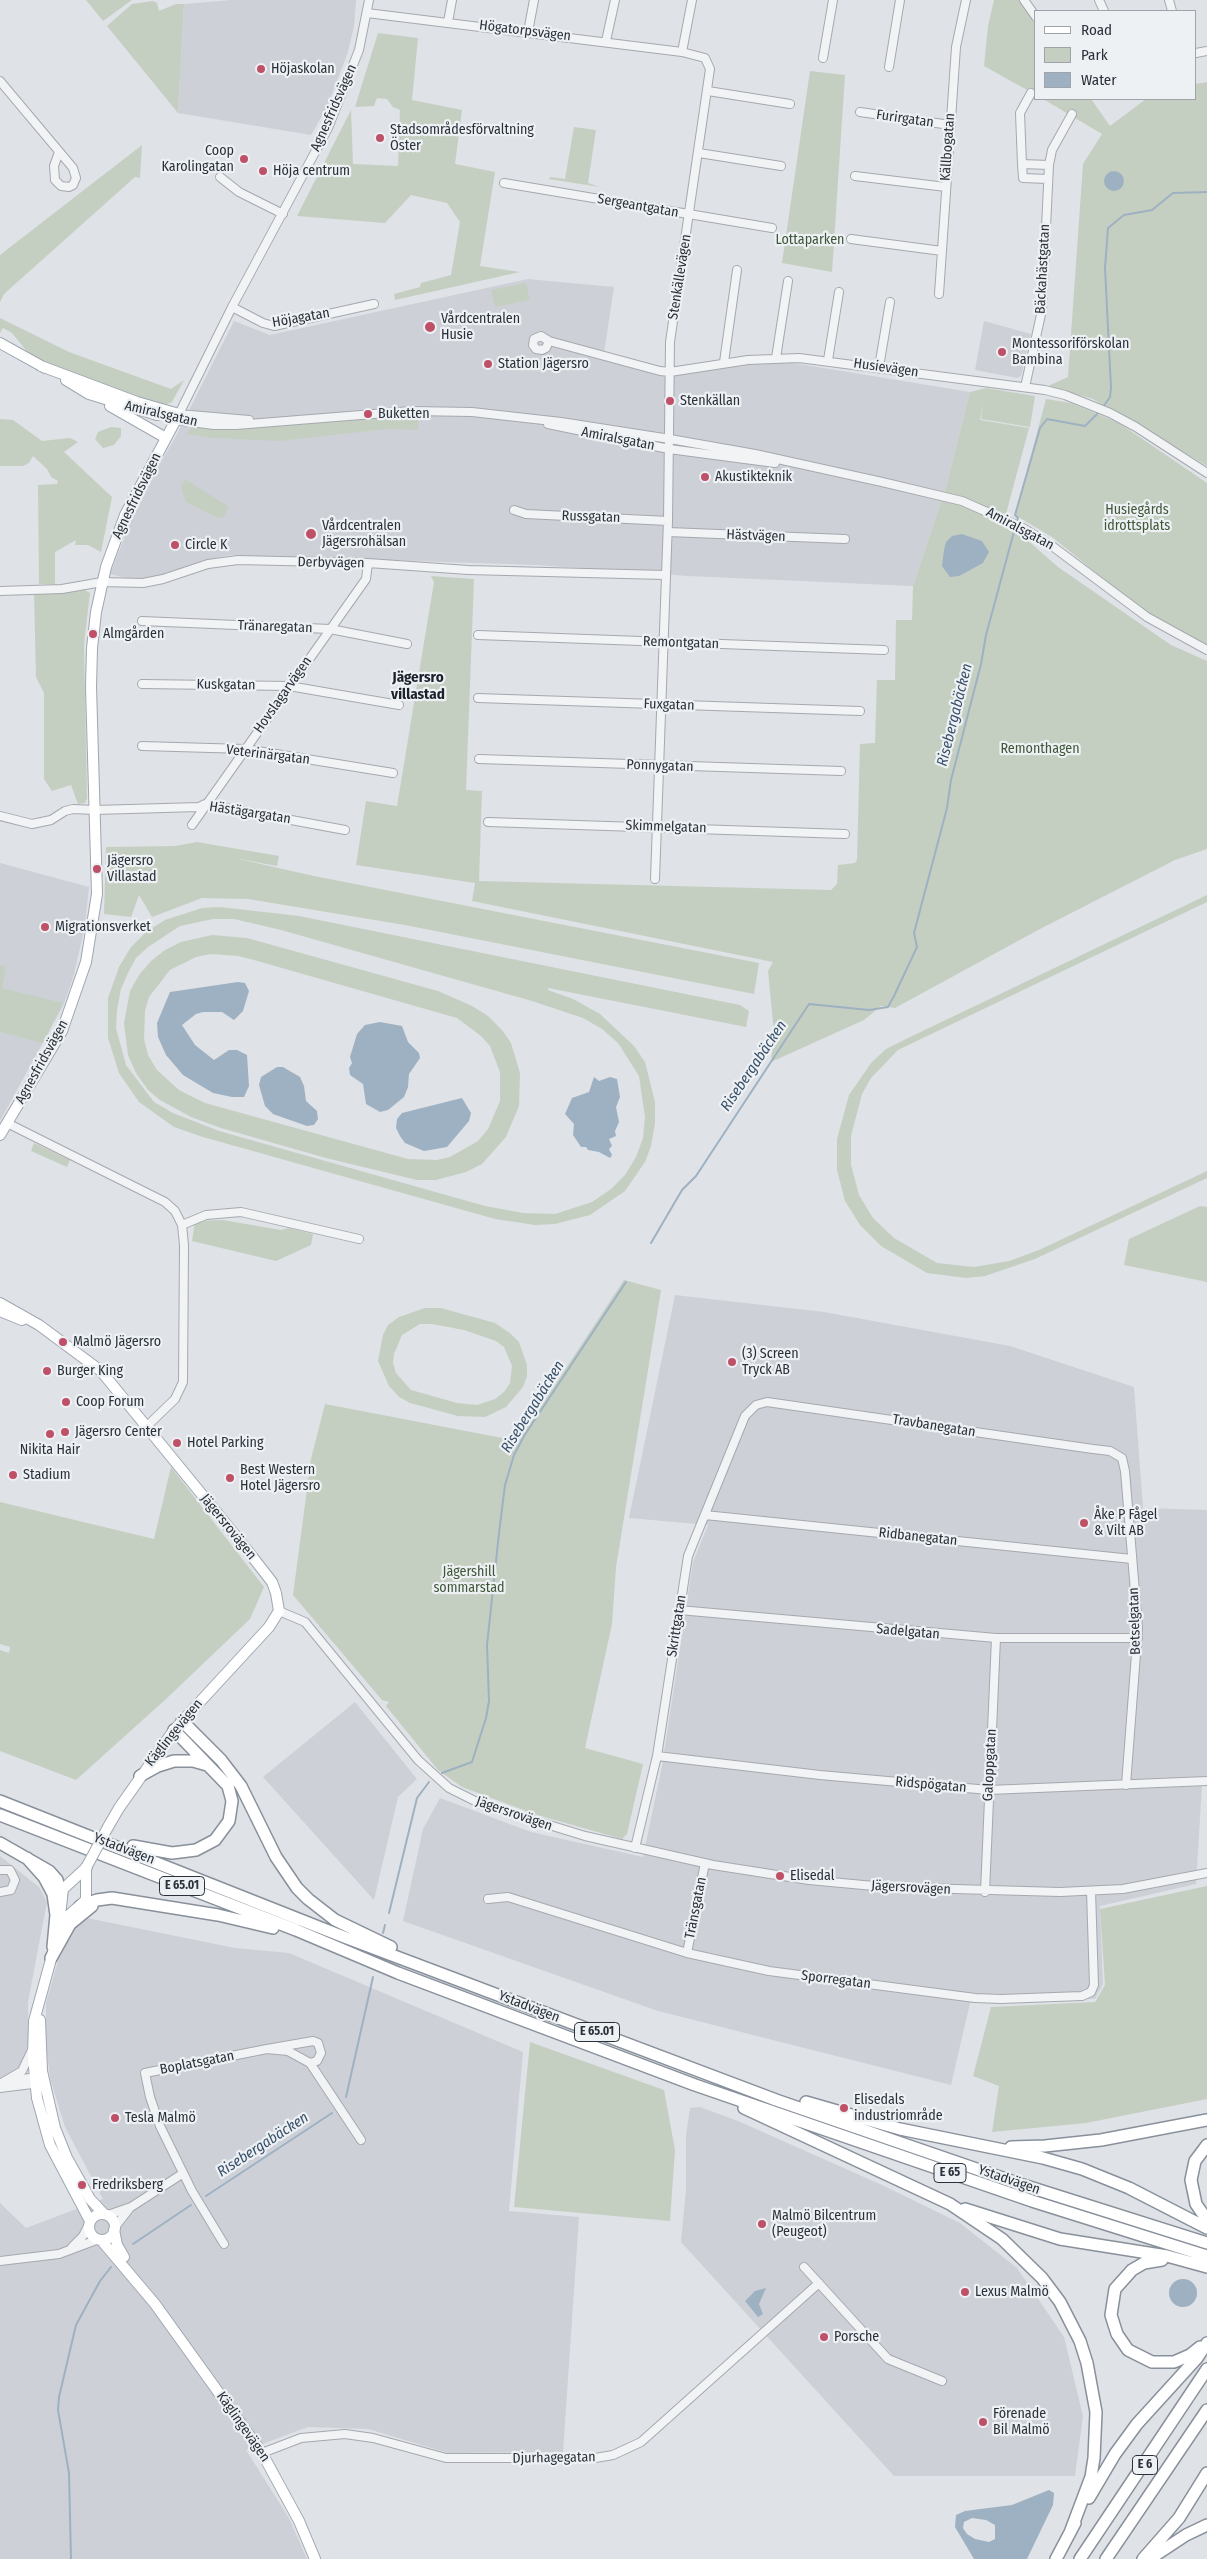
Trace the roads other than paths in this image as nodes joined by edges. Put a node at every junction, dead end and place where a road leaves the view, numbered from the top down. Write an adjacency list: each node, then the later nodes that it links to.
1 (370, 0): 10 (street, Agnesfridsvägen)
2 (452, 0): 12 (street)
3 (534, 0): 13 (street)
4 (615, 0): 14 (street)
5 (692, 0): 15 (street)
6 (833, 0): 16 (street)
7 (900, 0): 17 (street)
8 (966, 0): 24 (street, Källbogatan)
9 (1024, 0): 11 (street)
10 (367, 13): 12 (street, Högatorpsvägen); 35 (street, Agnesfridsvägen)
11 (1034, 14)
12 (448, 22): 13 (street, Högatorpsvägen)
13 (528, 32): 14 (street, Högatorpsvägen)
14 (606, 41): 15 (street, Högatorpsvägen)
15 (682, 52): 19 (street, Stenkällevägen)
16 (823, 58)
17 (889, 67)
18 (0, 81): 25 (street)
19 (708, 91): 21 (street); 26 (street, Stenkällevägen)
20 (1031, 93): 27 (street)
21 (790, 104)
22 (860, 112): 24 (street, Furirgatan)
23 (1072, 114): 28 (street, Bäckahästgatan)
24 (950, 125): 34 (street, Källbogatan)
25 (59, 152)
26 (699, 153): 29 (street); 36 (street, Stenkällevägen)
27 (1022, 164): 28 (street); 32 (street)
28 (1049, 165): 32 (street, Bäckahästgatan)
29 (780, 166)
30 (855, 176): 34 (street)
31 (220, 177): 35 (street)
32 (1048, 179): 55 (street, Bäckahästgatan)
33 (504, 183): 36 (street, Sergeantgatan)
34 (946, 187): 39 (street, Källbogatan)
35 (283, 214): 46 (street, Agnesfridsvägen)
36 (690, 215): 37 (street, Sergeantgatan); 54 (street, Stenkällevägen)
37 (772, 228)
38 (851, 240): 39 (street)
39 (942, 251): 43 (street, Källbogatan)
40 (737, 270): 51 (street)
41 (788, 281): 49 (street)
42 (839, 292): 50 (street)
43 (938, 294)
44 (890, 302): 53 (street)
45 (374, 304): 46 (street, Höjagatan)
46 (232, 307): 57 (street, Agnesfridsvägen)
47 (549, 341): 54 (street, Husievägen)
48 (0, 343): 52 (main road, Amiralsgatan)
49 (776, 358): 50 (street, Husievägen); 51 (street, Husievägen)
50 (828, 360): 53 (street, Husievägen)
51 (724, 362): 54 (street, Husievägen)
52 (41, 366): 56 (main road, Amiralsgatan); 57 (main road, Amiralsgatan)
53 (880, 367): 55 (street, Husievägen)
54 (670, 372): 60 (street, Stenkällevägen)
55 (1025, 387): 63 (street, Husievägen)
56 (89, 394): 57 (main road, Amiralsgatan); 59 (main road)
57 (177, 417): 58 (street, Amiralsgatan); 59 (main road, Agnesfridsvägen)
58 (520, 418): 60 (street, Amiralsgatan); 61 (street, Amiralsgatan)
59 (166, 438): 70 (main road, Agnesfridsvägen)
60 (670, 439): 61 (street, Stenkällevägen); 62 (street, Amiralsgatan)
61 (669, 449): 62 (street, Amiralsgatan); 65 (street, Stenkällevägen)
62 (807, 466): 78 (street, Amiralsgatan)
63 (1207, 473)
64 (514, 510): 65 (street, Russgatan)
65 (668, 521): 66 (street, Stenkällevägen)
66 (668, 532): 67 (street, Hästvägen); 69 (street, Stenkällevägen)
67 (845, 539)
68 (368, 563): 69 (street, Derbyvägen); 70 (street, Derbyvägen); 73 (street, Hovslagarvägen)
69 (665, 576): 75 (street)
70 (102, 582): 71 (street, Derbyvägen); 92 (main road, Agnesfridsvägen)
71 (0, 591)
72 (142, 621): 73 (street, Tränaregatan)
73 (330, 629): 76 (street, Tränaregatan); 80 (street, Hovslagarvägen)
74 (478, 635): 75 (street, Remontgatan)
75 (664, 642): 77 (street, Remontgatan); 83 (street)
76 (407, 644)
77 (884, 650)
78 (1207, 650)
79 (142, 684): 80 (street, Kuskgatan)
80 (288, 686): 82 (street, Kuskgatan); 86 (street, Hovslagarvägen)
81 (478, 698): 83 (street, Fuxgatan)
82 (399, 705)
83 (662, 705): 84 (street, Fuxgatan); 88 (street)
84 (860, 711)
85 (142, 746): 86 (street, Veterinärgatan)
86 (246, 749): 90 (street, Veterinärgatan); 91 (street, Hovslagarvägen)
87 (478, 759): 88 (street, Ponnygatan)
88 (660, 766): 89 (street, Ponnygatan); 96 (street)
89 (841, 771)
90 (393, 773)
91 (205, 804): 92 (street, Hästägargatan); 95 (street, Hovslagarvägen); 97 (street, Hästägargatan)
92 (95, 810): 93 (street, Hästägargatan); 100 (main road, Agnesfridsvägen)
93 (0, 816)
94 (488, 822): 96 (street, Skimmelgatan)
95 (192, 825)
96 (657, 827): 98 (street, Skimmelgatan); 99 (street)
97 (345, 830)
98 (845, 834)
99 (655, 879)
100 (7, 1123): 101 (main road, Agnesfridsvägen); 102 (street)
101 (0, 1135)
102 (182, 1225): 103 (street); 108 (street)
103 (359, 1239)
104 (0, 1303): 106 (main road, Jägersrovägen)
105 (0, 1312): 106 (main road, Jägersrovägen)
106 (34, 1323): 108 (main road, Jägersrovägen)
107 (748, 1412): 109 (street, Travbanegatan); 110 (street, Skrittgatan)
108 (146, 1427): 113 (main road, Jägersrovägen)
109 (1122, 1458): 111 (street, Betselgatan)
110 (705, 1515): 111 (street, Ridbanegatan); 112 (street, Skrittgatan)
111 (1132, 1559): 115 (street, Betselgatan)
112 (679, 1610): 114 (street, Sadelgatan); 117 (street, Skrittgatan)
113 (279, 1611): 116 (main road, Käglingevägen); 127 (street, Jägersrovägen)
114 (996, 1638): 115 (street, Sadelgatan); 122 (street, Galoppgatan)
115 (1138, 1638): 121 (street, Betselgatan)
116 (178, 1726): 118 (highway); 119 (main road, Käglingevägen); 145 (highway)
117 (657, 1756): 122 (street, Ridspögatan); 127 (street, Skrittgatan)
118 (211, 1767): 119 (highway); 125 (highway)
119 (140, 1776): 130 (main road, Käglingevägen, bridge)
120 (1207, 1780): 121 (street, Ridspögatan)
121 (1126, 1785): 122 (street, Ridspögatan)
122 (989, 1790): 135 (street, Galoppgatan)
123 (0, 1801): 125 (highway, Ystadvägen / E 65.01)
124 (0, 1815): 143 (highway, Ystadvägen / E 65.01)
125 (53, 1822): 145 (highway, Ystadvägen / E 65.01)
126 (0, 1843): 128 (highway)
127 (635, 1848): 129 (street, Jägersrovägen)
128 (27, 1858): 136 (highway); 142 (highway)
129 (705, 1863): 135 (street, Jägersrovägen); 141 (street, Tränsgatan)
130 (87, 1867): 136 (main road, Käglingevägen); 139 (main road, Käglingevägen)
131 (0, 1870): 134 (street)
132 (1207, 1873): 133 (street, Jägersrovägen)
133 (1091, 1891): 135 (street, Jägersrovägen); 141 (street, Sporregatan)
134 (0, 1892)
135 (985, 1892)
136 (61, 1894): 139 (main road); 140 (main road, Käglingevägen)
137 (488, 1899): 141 (street, Sporregatan)
138 (136, 1902): 139 (highway); 142 (highway); 143 (highway)
139 (79, 1907): 140 (main road, Käglingevägen)
140 (58, 1937): 142 (main road, Käglingevägen)
141 (687, 1953)
142 (51, 1958): 144 (main road, Käglingevägen)
143 (364, 1959): 152 (highway, Ystadvägen / E 65.01)
144 (41, 1989): 146 (main road, Käglingevägen); 151 (main road, Käglingevägen)
145 (483, 1989): 149 (highway, Ystadvägen / E 65.01)
146 (33, 2040): 150 (street); 151 (main road, Käglingevägen)
147 (267, 2049): 148 (street, Boplatsgatan); 148 (street, Boplatsgatan); 158 (street, Boplatsgatan)
148 (310, 2063): 155 (street)
149 (711, 2074): 156 (highway); 167 (highway, Ystadvägen / E 65)
150 (10, 2080): 151 (street); 153 (street)
151 (39, 2080): 153 (street); 161 (main road, Käglingevägen); 163 (main road, Käglingevägen)
152 (695, 2084): 159 (highway); 171 (highway, Ystadvägen / E 65)
153 (0, 2086)
154 (1207, 2120): 156 (highway)
155 (362, 2140)
156 (977, 2144): 165 (highway)
157 (1207, 2145): 162 (highway)
158 (182, 2174): 160 (street); 168 (street, Boplatsgatan)
159 (950, 2204): 171 (highway); 182 (highway)
160 (130, 2207): 161 (street); 164 (street)
161 (106, 2215): 163 (main road); 164 (main road)
162 (1207, 2220)
163 (90, 2223): 166 (main road); 169 (street)
164 (115, 2228): 166 (main road); 174 (main road, Käglingevägen)
165 (1207, 2228)
166 (100, 2240): 169 (street); 174 (main road, Käglingevägen)
167 (1207, 2243)
168 (224, 2244)
169 (59, 2254): 170 (street)
170 (0, 2261)
171 (1205, 2263): 175 (highway)
172 (804, 2267): 173 (street)
173 (819, 2283): 177 (street); 179 (street, Djurhagegatan)
174 (155, 2304): 179 (main road, Käglingevägen)
175 (1207, 2342): 182 (highway)
176 (1207, 2369): 185 (highway, E 6)
177 (942, 2381)
178 (1207, 2410): 186 (highway, E 6)
179 (262, 2453): 183 (main road, Käglingevägen)
180 (1207, 2473): 187 (highway)
181 (1207, 2525): 188 (highway)
182 (1071, 2530): 184 (highway)
183 (316, 2559)
184 (1056, 2559)
185 (1080, 2559)
186 (1106, 2559)
187 (1143, 2559)
188 (1150, 2559)

